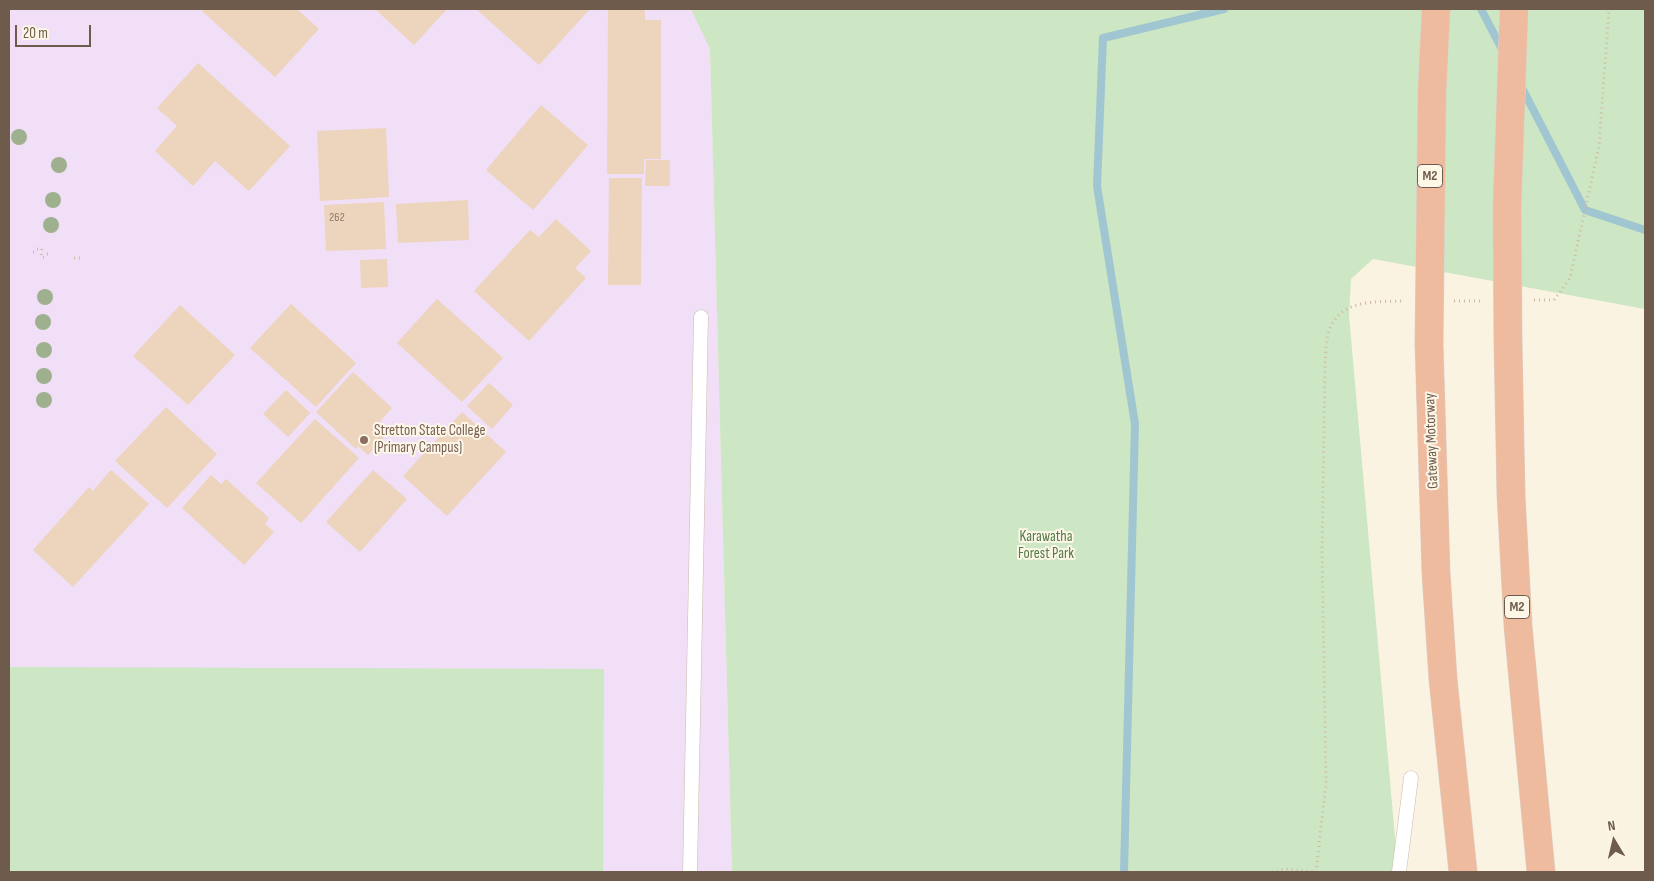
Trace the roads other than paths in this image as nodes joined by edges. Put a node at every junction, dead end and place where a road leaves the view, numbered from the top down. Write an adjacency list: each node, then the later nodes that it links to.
1 (1436, 9): 7 (highway, Gateway Motorway / M2, bridge)
2 (1514, 9): 8 (highway, M2, bridge)
3 (700, 317): 5 (lane)
4 (1411, 778): 6 (lane)
5 (690, 872)
6 (1399, 872)
7 (1464, 872)
8 (1541, 872)

